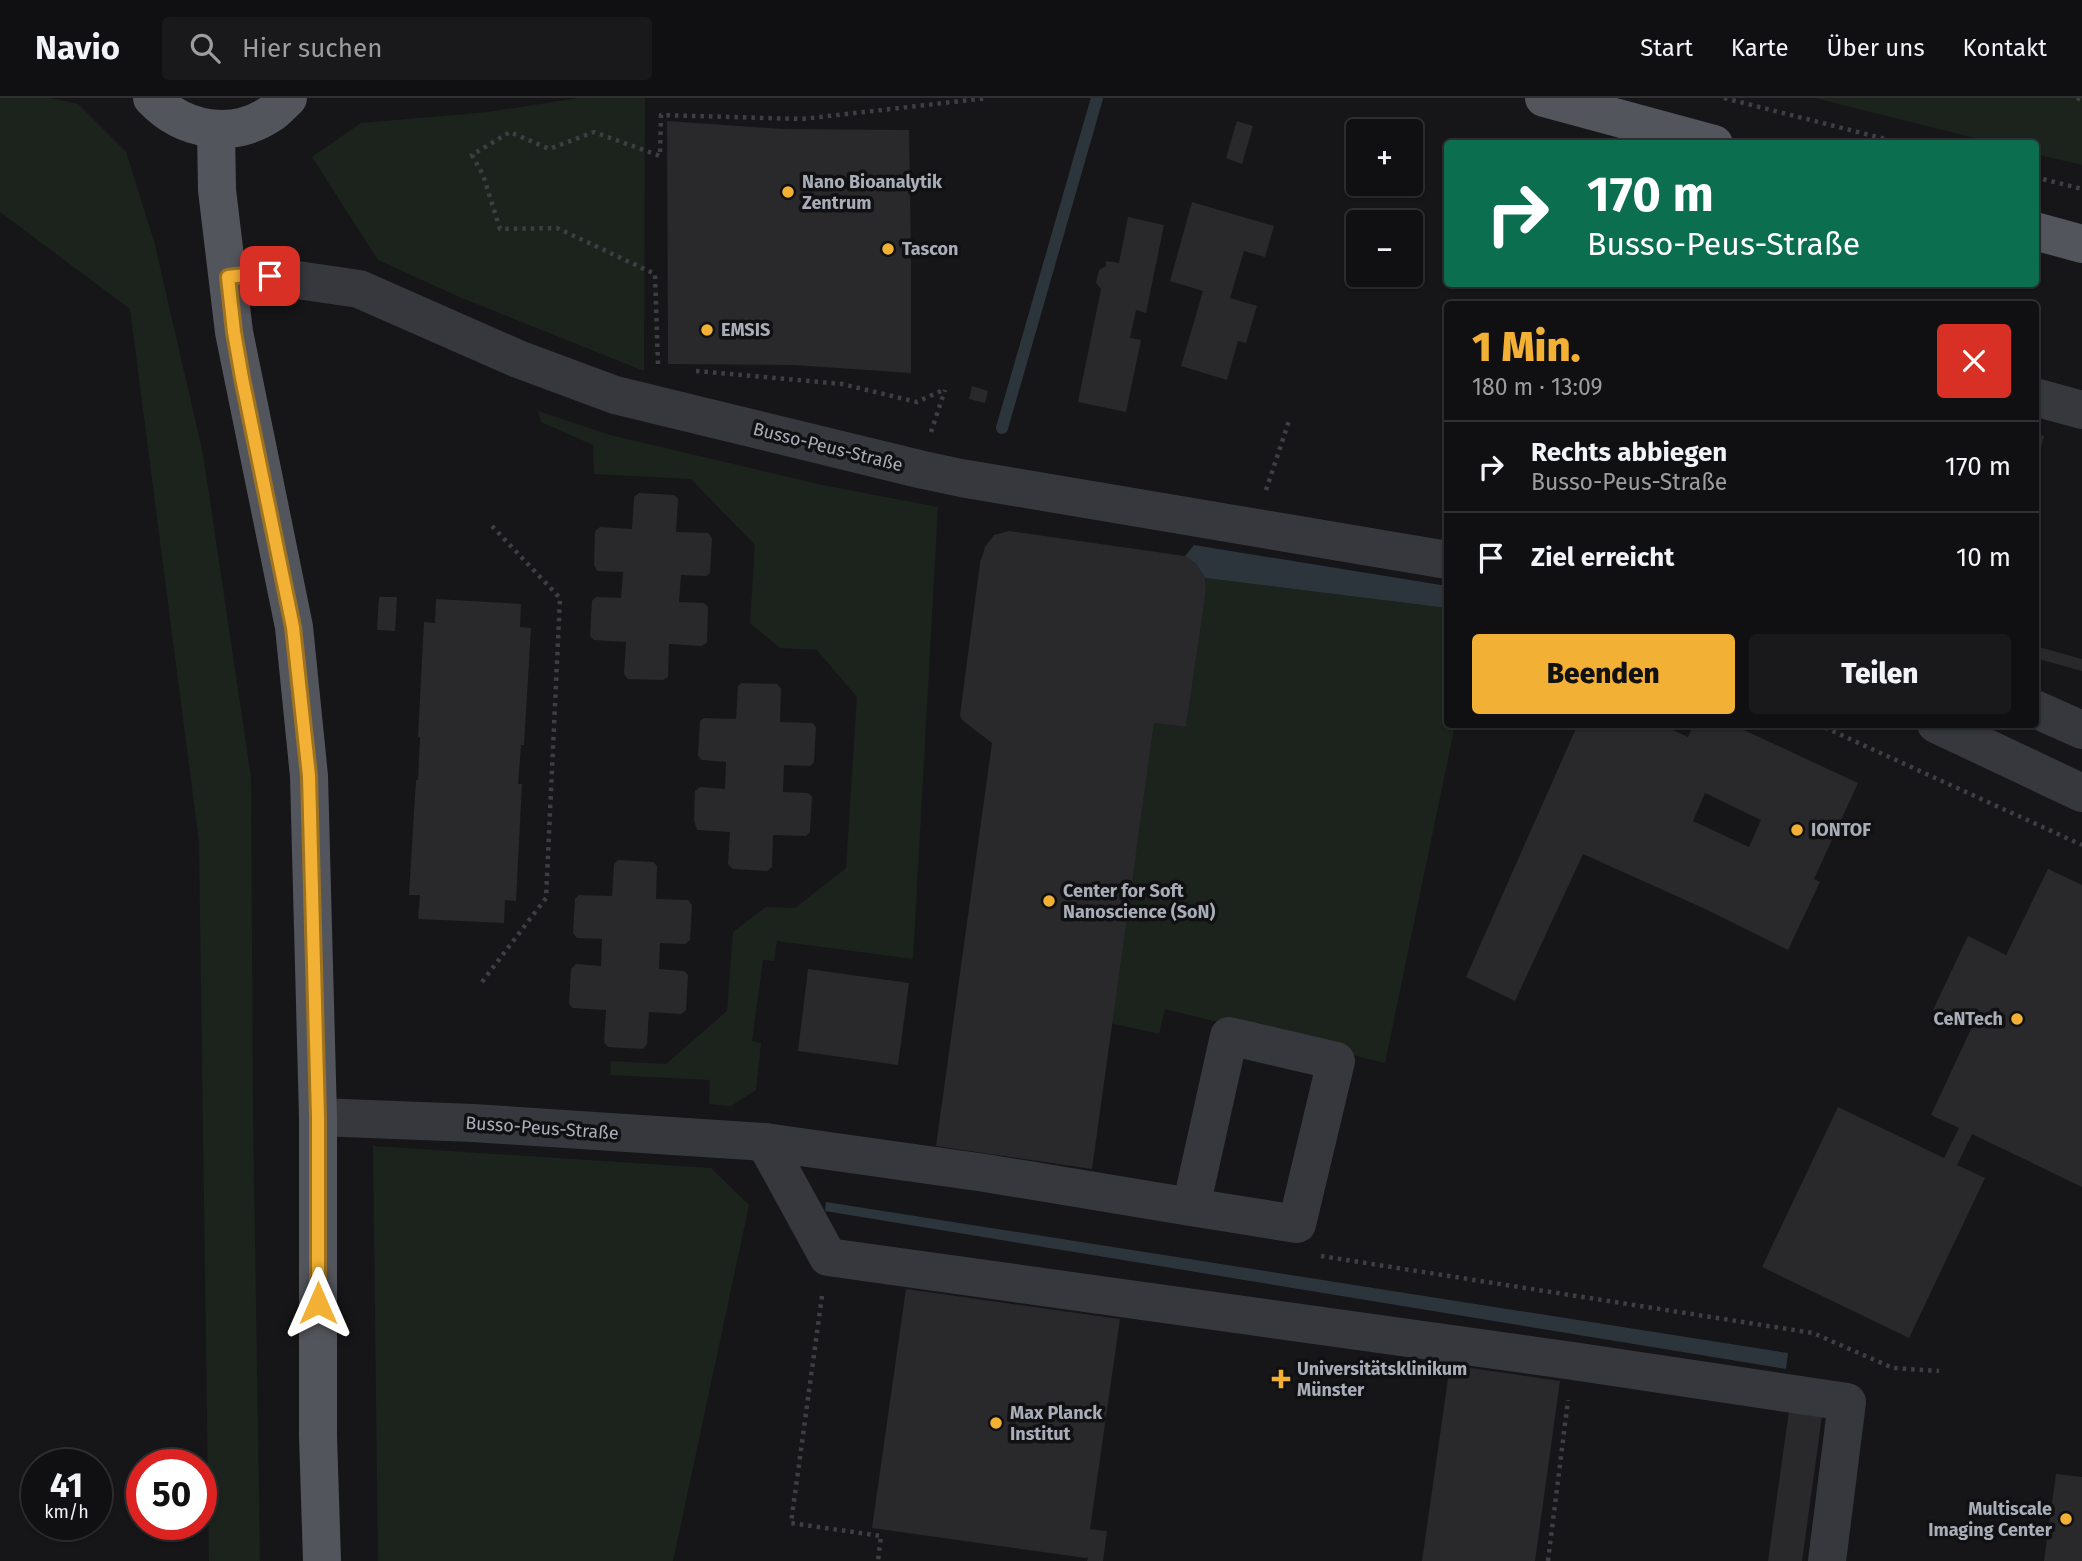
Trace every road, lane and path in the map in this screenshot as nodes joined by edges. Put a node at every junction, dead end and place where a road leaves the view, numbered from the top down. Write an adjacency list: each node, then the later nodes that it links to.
1 (152, 98): 6 (main road)
2 (288, 98): 6 (main road)
3 (988, 98): 14 (path)
4 (1544, 98): 7 (main road)
5 (1724, 98): 8 (path)
6 (216, 129): 13 (main road)
7 (1699, 140)
8 (1889, 140)
9 (2039, 178): 10 (path)
10 (2082, 189)
11 (2039, 233): 12 (main road)
12 (2082, 244)
13 (228, 277): 22 (street, Busso-Peus-Straße); 30 (main road)
14 (658, 367)
15 (685, 370): 16 (path)
16 (945, 389)
17 (2039, 398): 18 (street)
18 (2082, 410)
19 (1289, 421): 20 (path)
20 (1264, 496)
21 (491, 525): 29 (path)
22 (1444, 559)
23 (2039, 711): 26 (street)
24 (1826, 728): 28 (path)
25 (1944, 728): 27 (street)
26 (2082, 730)
27 (2082, 793)
28 (2082, 845)
29 (482, 982)
30 (318, 1117): 31 (street, Busso-Peus-Straße); 37 (main road)
31 (765, 1142): 32 (street, Busso-Peus-Straße); 34 (street)
32 (1191, 1207): 32 (street, Busso-Peus-Straße)
33 (1317, 1255): 36 (path)
34 (828, 1257): 35 (street); 38 (path)
35 (1573, 1361): 39 (path); 40 (street)
36 (1939, 1371)
37 (322, 1561)
38 (877, 1561)
39 (1548, 1561)
40 (1827, 1561)

